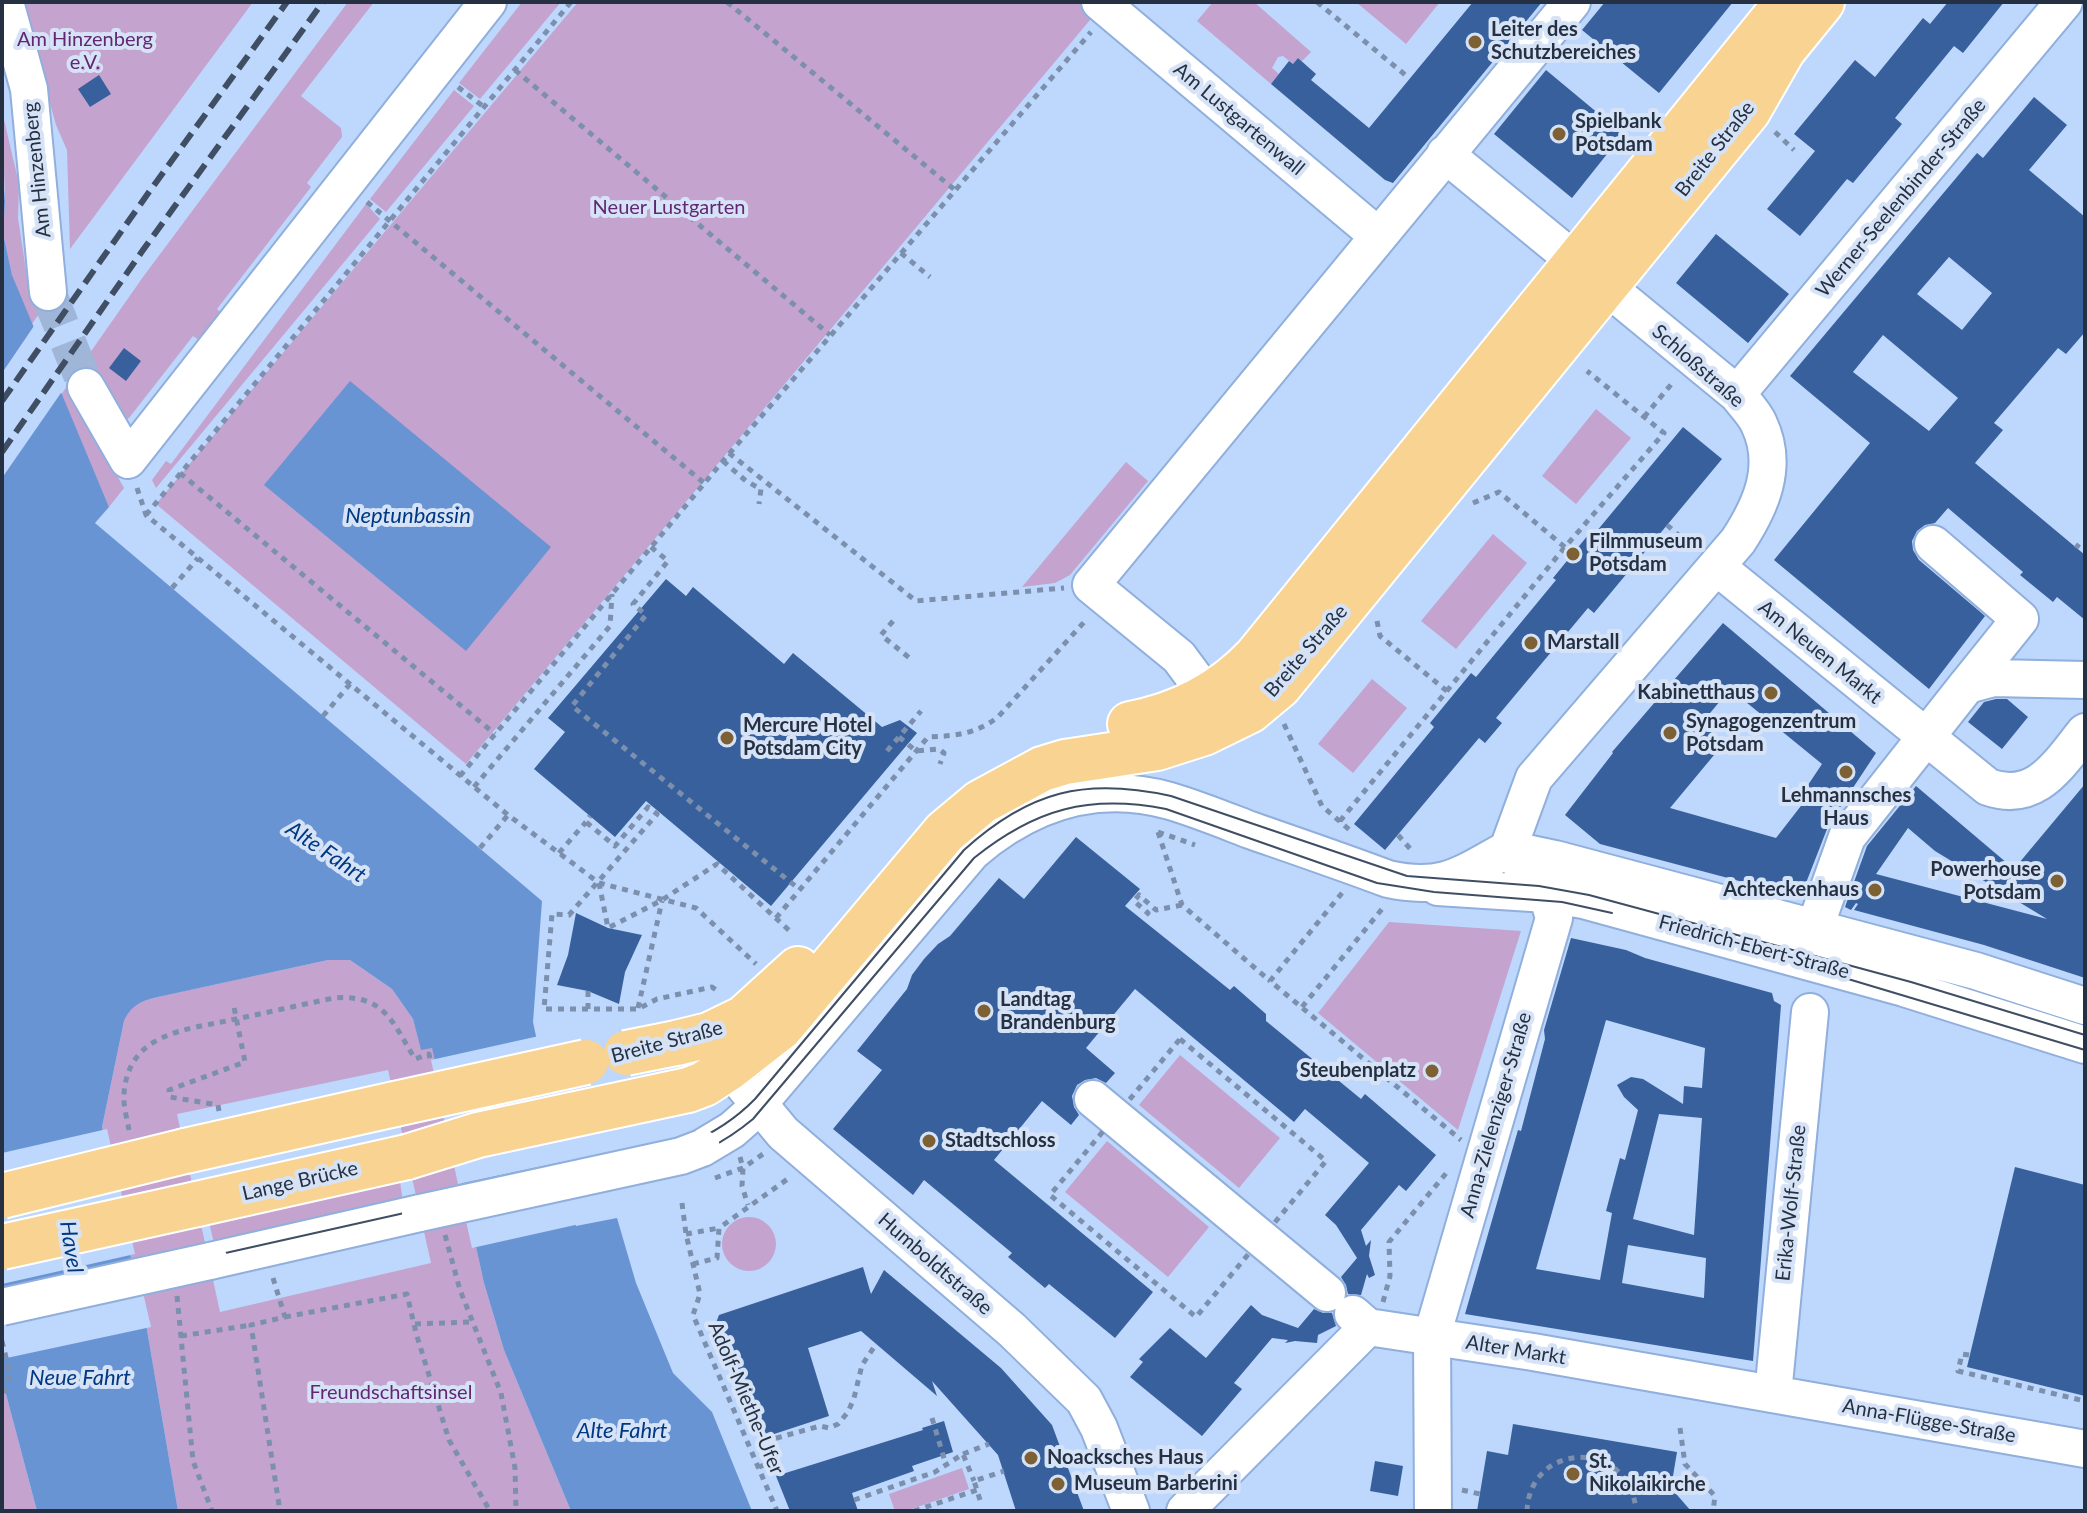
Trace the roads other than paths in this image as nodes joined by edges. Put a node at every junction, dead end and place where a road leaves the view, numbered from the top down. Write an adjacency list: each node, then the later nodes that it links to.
1 (5, 2): 11 (street, Am Hinzenberg)
2 (1572, 2): 8 (street)
3 (1787, 2): 10 (main road, Breite Straße)
4 (1822, 2): 10 (main road, Breite Straße)
5 (2064, 2): 13 (street, Werner-Seelenbinder-Straße)
6 (1105, 6): 9 (street, Am Lustgartenwall)
7 (474, 7): 12 (street)
8 (1445, 154): 9 (street); 10 (street, Schloßstraße)
9 (1377, 235): 18 (street)
10 (1590, 276): 13 (street, Schloßstraße); 18 (main road, Breite Straße)
11 (48, 292)
12 (86, 387)
13 (1737, 394): 15 (street, Schloßstraße)
14 (1933, 544): 17 (street)
15 (1717, 567): 20 (street, Am Neuen Markt); 21 (street, Schloßstraße)
16 (2085, 680): 17 (street)
17 (1967, 685): 20 (street)
18 (1218, 709): 27 (main road, Breite Straße)
19 (2085, 732): 20 (street, Am Neuen Markt)
20 (1924, 737): 24 (street)
21 (1508, 849): 22 (street); 23 (street); 24 (street, Friedrich-Ebert-Straße)
22 (1415, 870): 23 (street, Friedrich-Ebert-Straße); 30 (street)
23 (1547, 894): 28 (street, Friedrich-Ebert-Straße); 38 (street, Anna-Zielenziger-Straße)
24 (1818, 929): 25 (street, Friedrich-Ebert-Straße)
25 (2085, 1006)
26 (1810, 1012): 39 (street, Erika-Wolf-Straße)
27 (710, 1036): 30 (street, Humboldtstraße); 31 (main road, Breite Straße, bridge); 32 (main road, Breite Straße, bridge)
28 (2085, 1045)
29 (1093, 1099): 37 (street)
30 (759, 1104): 36 (street, bridge); 42 (street, Humboldtstraße)
31 (596, 1109): 33 (main road, Lange Brücke, bridge)
32 (223, 1124): 33 (street); 34 (main road, bridge)
33 (241, 1194): 35 (main road, Lange Brücke, bridge)
34 (2, 1196)
35 (2, 1247)
36 (2, 1307)
37 (1349, 1311): 38 (street, Alter Markt); 43 (street)
38 (1432, 1336): 39 (street, Alter Markt); 41 (street)
39 (1773, 1394): 40 (street, Anna-Flügge-Straße)
40 (2085, 1449)
41 (1451, 1495)
42 (1131, 1511)
43 (1185, 1511)

